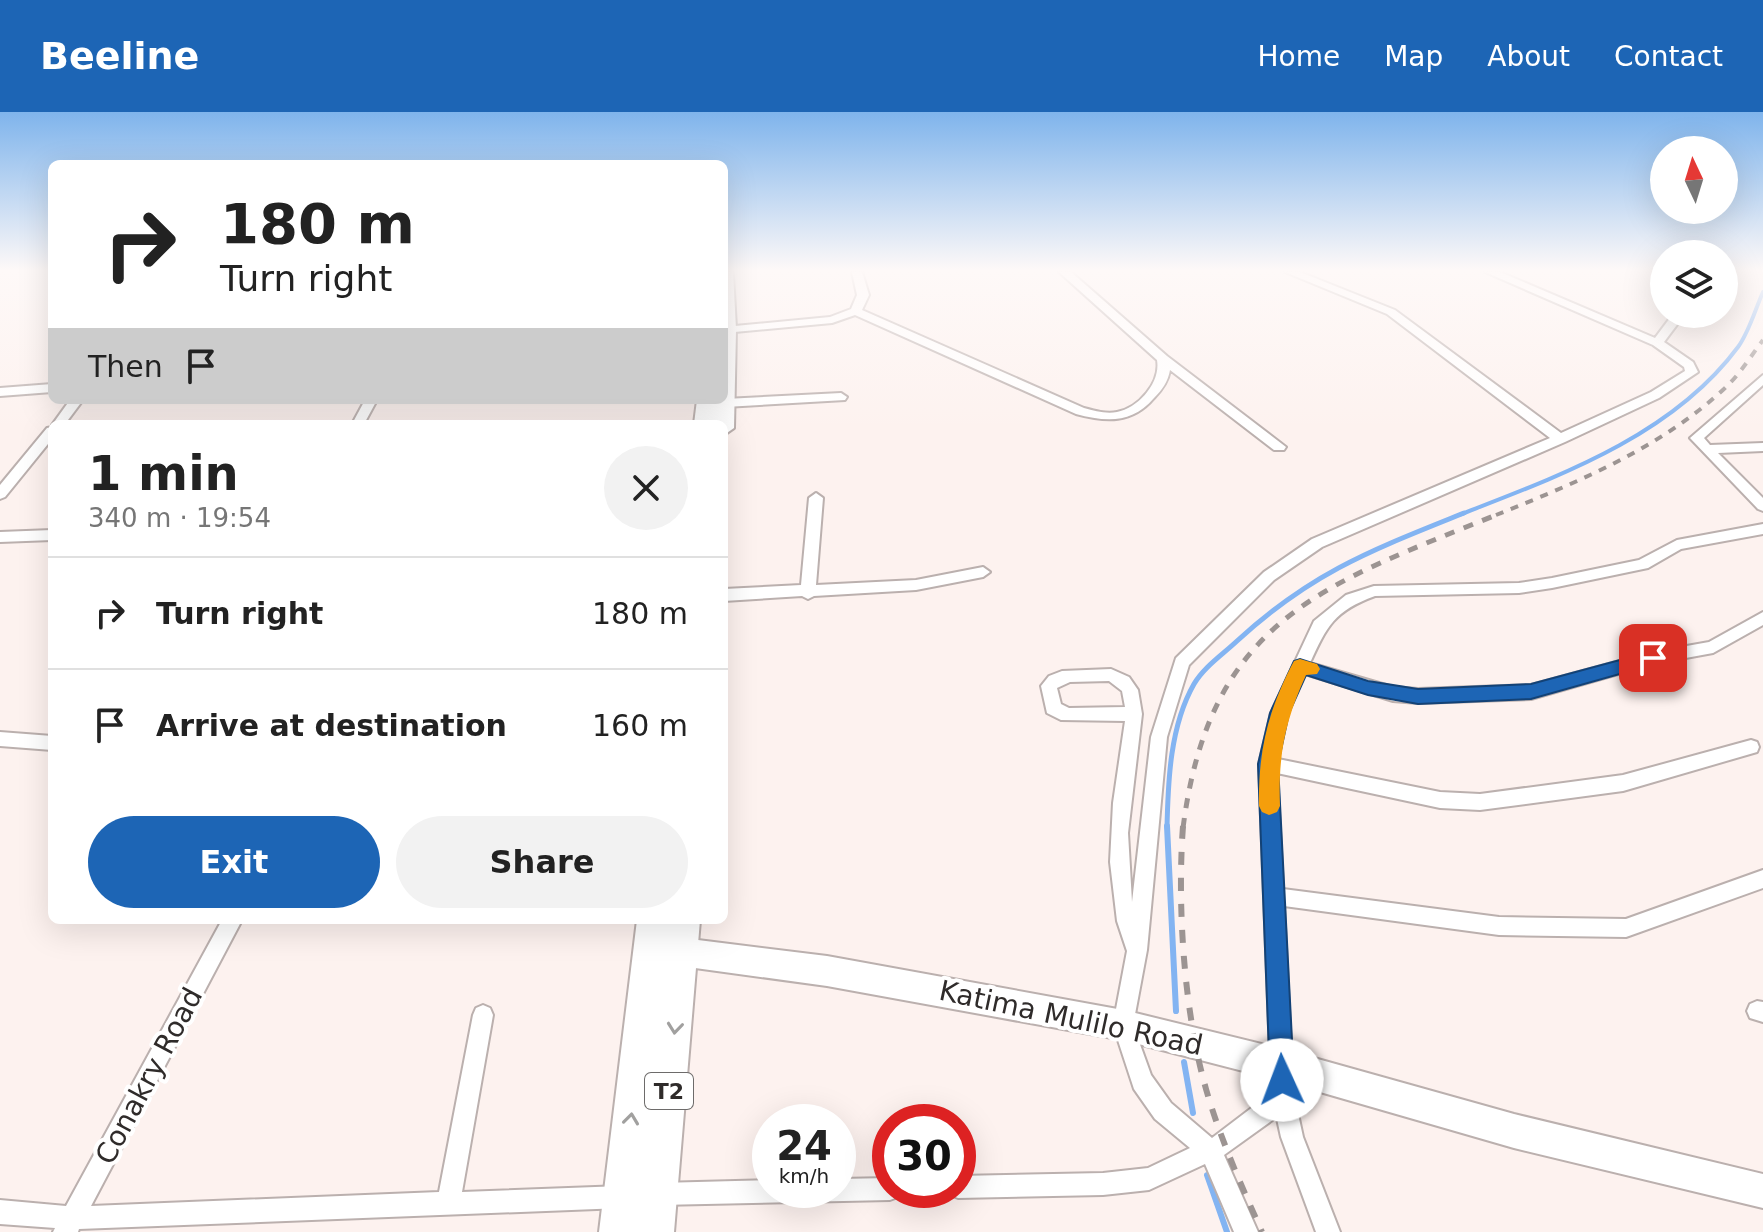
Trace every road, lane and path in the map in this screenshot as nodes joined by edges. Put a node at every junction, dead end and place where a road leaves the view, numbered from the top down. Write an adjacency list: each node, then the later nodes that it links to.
1 (787, 324): 7 (street)
2 (885, 324): 9 (street)
3 (1123, 324): 9 (street)
4 (1407, 324): 18 (street)
5 (1615, 324): 8 (street)
6 (1668, 328): 8 (street)
7 (728, 330)
8 (1657, 343): 18 (street)
9 (1163, 359): 19 (street)
10 (1763, 379): 21 (street)
11 (48, 388): 12 (street)
12 (0, 392)
13 (841, 397): 14 (street)
14 (728, 402)
15 (74, 404): 16 (street)
16 (61, 420)
17 (48, 436): 22 (street)
18 (1560, 439): 42 (street)
19 (1279, 447)
20 (1763, 447): 21 (street)
21 (1706, 449): 24 (street)
22 (0, 494)
23 (816, 498): 29 (street)
24 (1763, 506)
25 (1763, 529): 32 (street)
26 (48, 535): 27 (street)
27 (0, 537)
28 (983, 572): 29 (street)
29 (808, 593): 30 (street)
30 (728, 595)
31 (1763, 618): 32 (street)
32 (1300, 666): 37 (street)
33 (1134, 714): 33 (street); 42 (street)
34 (0, 739): 35 (street)
35 (48, 743)
36 (1751, 747): 37 (street)
37 (1268, 764): 39 (street)
38 (1763, 879): 39 (street)
39 (1272, 896): 45 (street)
40 (230, 924): 54 (street, Conakry Road)
41 (668, 935): 44 (main road, Katima Mulilo Road); 50 (main road, T2, one-way to 50); 53 (main road, T2, one-way to 41)
42 (1137, 950): 44 (street)
43 (483, 1015): 51 (street)
44 (1123, 1025): 45 (main road, Katima Mulilo Road); 46 (street)
45 (1282, 1073): 46 (street); 48 (main road, Katima Mulilo Road); 57 (street)
46 (1211, 1151): 47 (street); 56 (street)
47 (976, 1187)
48 (1763, 1191)
49 (752, 1192): 50 (street)
50 (659, 1194): 55 (main road, T2)
51 (449, 1203): 53 (street); 54 (street)
52 (0, 1212): 54 (street)
53 (620, 1214)
54 (69, 1225)
55 (655, 1232)
56 (1246, 1232)
57 (1328, 1232)

